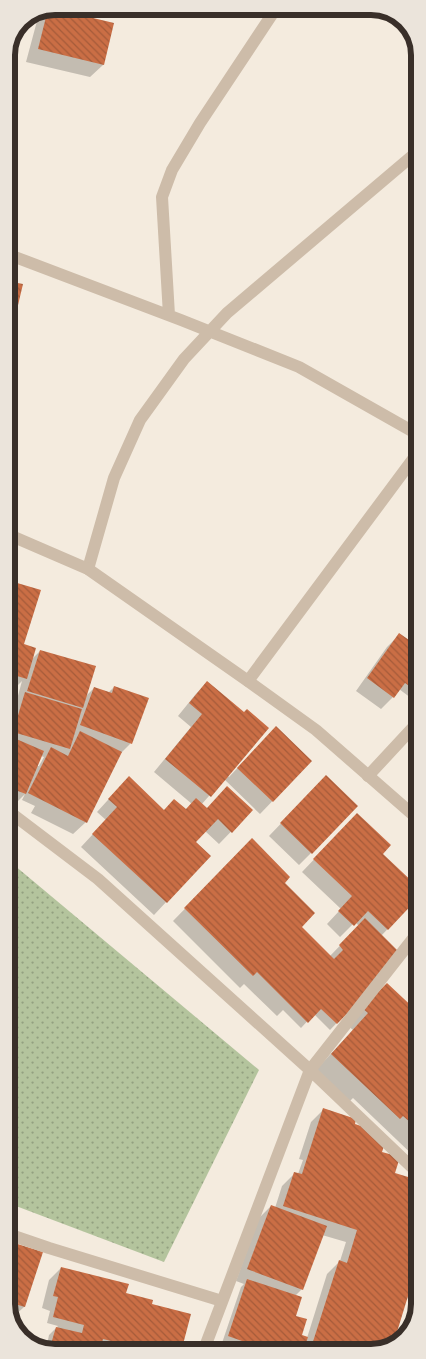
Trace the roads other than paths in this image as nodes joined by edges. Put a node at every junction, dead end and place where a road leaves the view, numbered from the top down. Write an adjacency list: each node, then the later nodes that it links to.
1 (271, 15): 4 (street)
2 (411, 157): 5 (street)
3 (15, 257): 4 (street)
4 (169, 315): 5 (street)
5 (210, 331): 6 (street); 9 (street)
6 (411, 430)
7 (411, 462): 10 (street)
8 (15, 537): 9 (street)
9 (88, 569): 10 (street)
10 (248, 681): 12 (street)
11 (411, 730): 12 (street)
12 (368, 776): 13 (street)
13 (411, 813)
14 (15, 816): 16 (street)
15 (411, 941): 16 (street)
16 (310, 1070): 17 (street); 19 (street)
17 (411, 1166)
18 (15, 1236): 19 (street)
19 (222, 1301): 20 (street)
20 (206, 1344)

